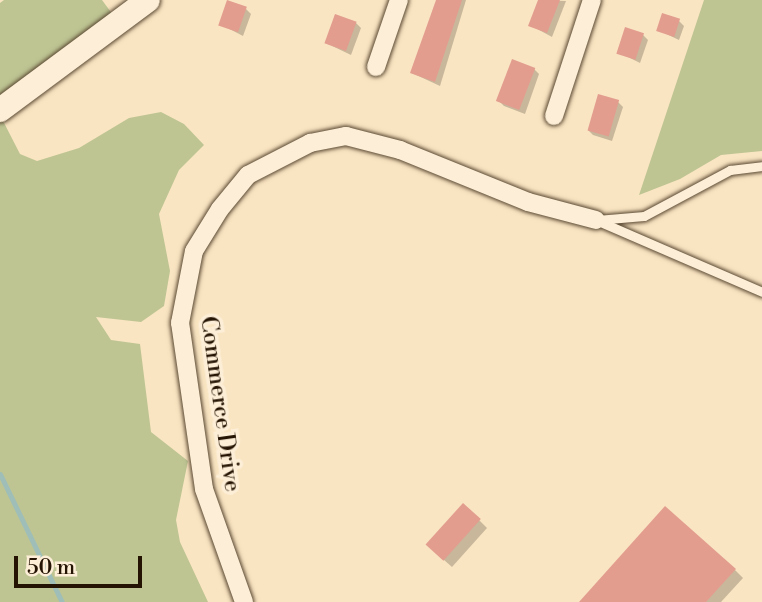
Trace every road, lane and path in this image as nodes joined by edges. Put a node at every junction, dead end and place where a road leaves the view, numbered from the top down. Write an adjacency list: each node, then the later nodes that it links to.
1 (148, 0): 5 (street)
2 (399, 0): 4 (street)
3 (592, 0): 6 (street)
4 (376, 66)
5 (0, 110)
6 (554, 116)
7 (762, 166): 8 (lane)
8 (596, 220): 9 (lane); 10 (street, Commerce Drive)
9 (762, 292)
10 (244, 602)

